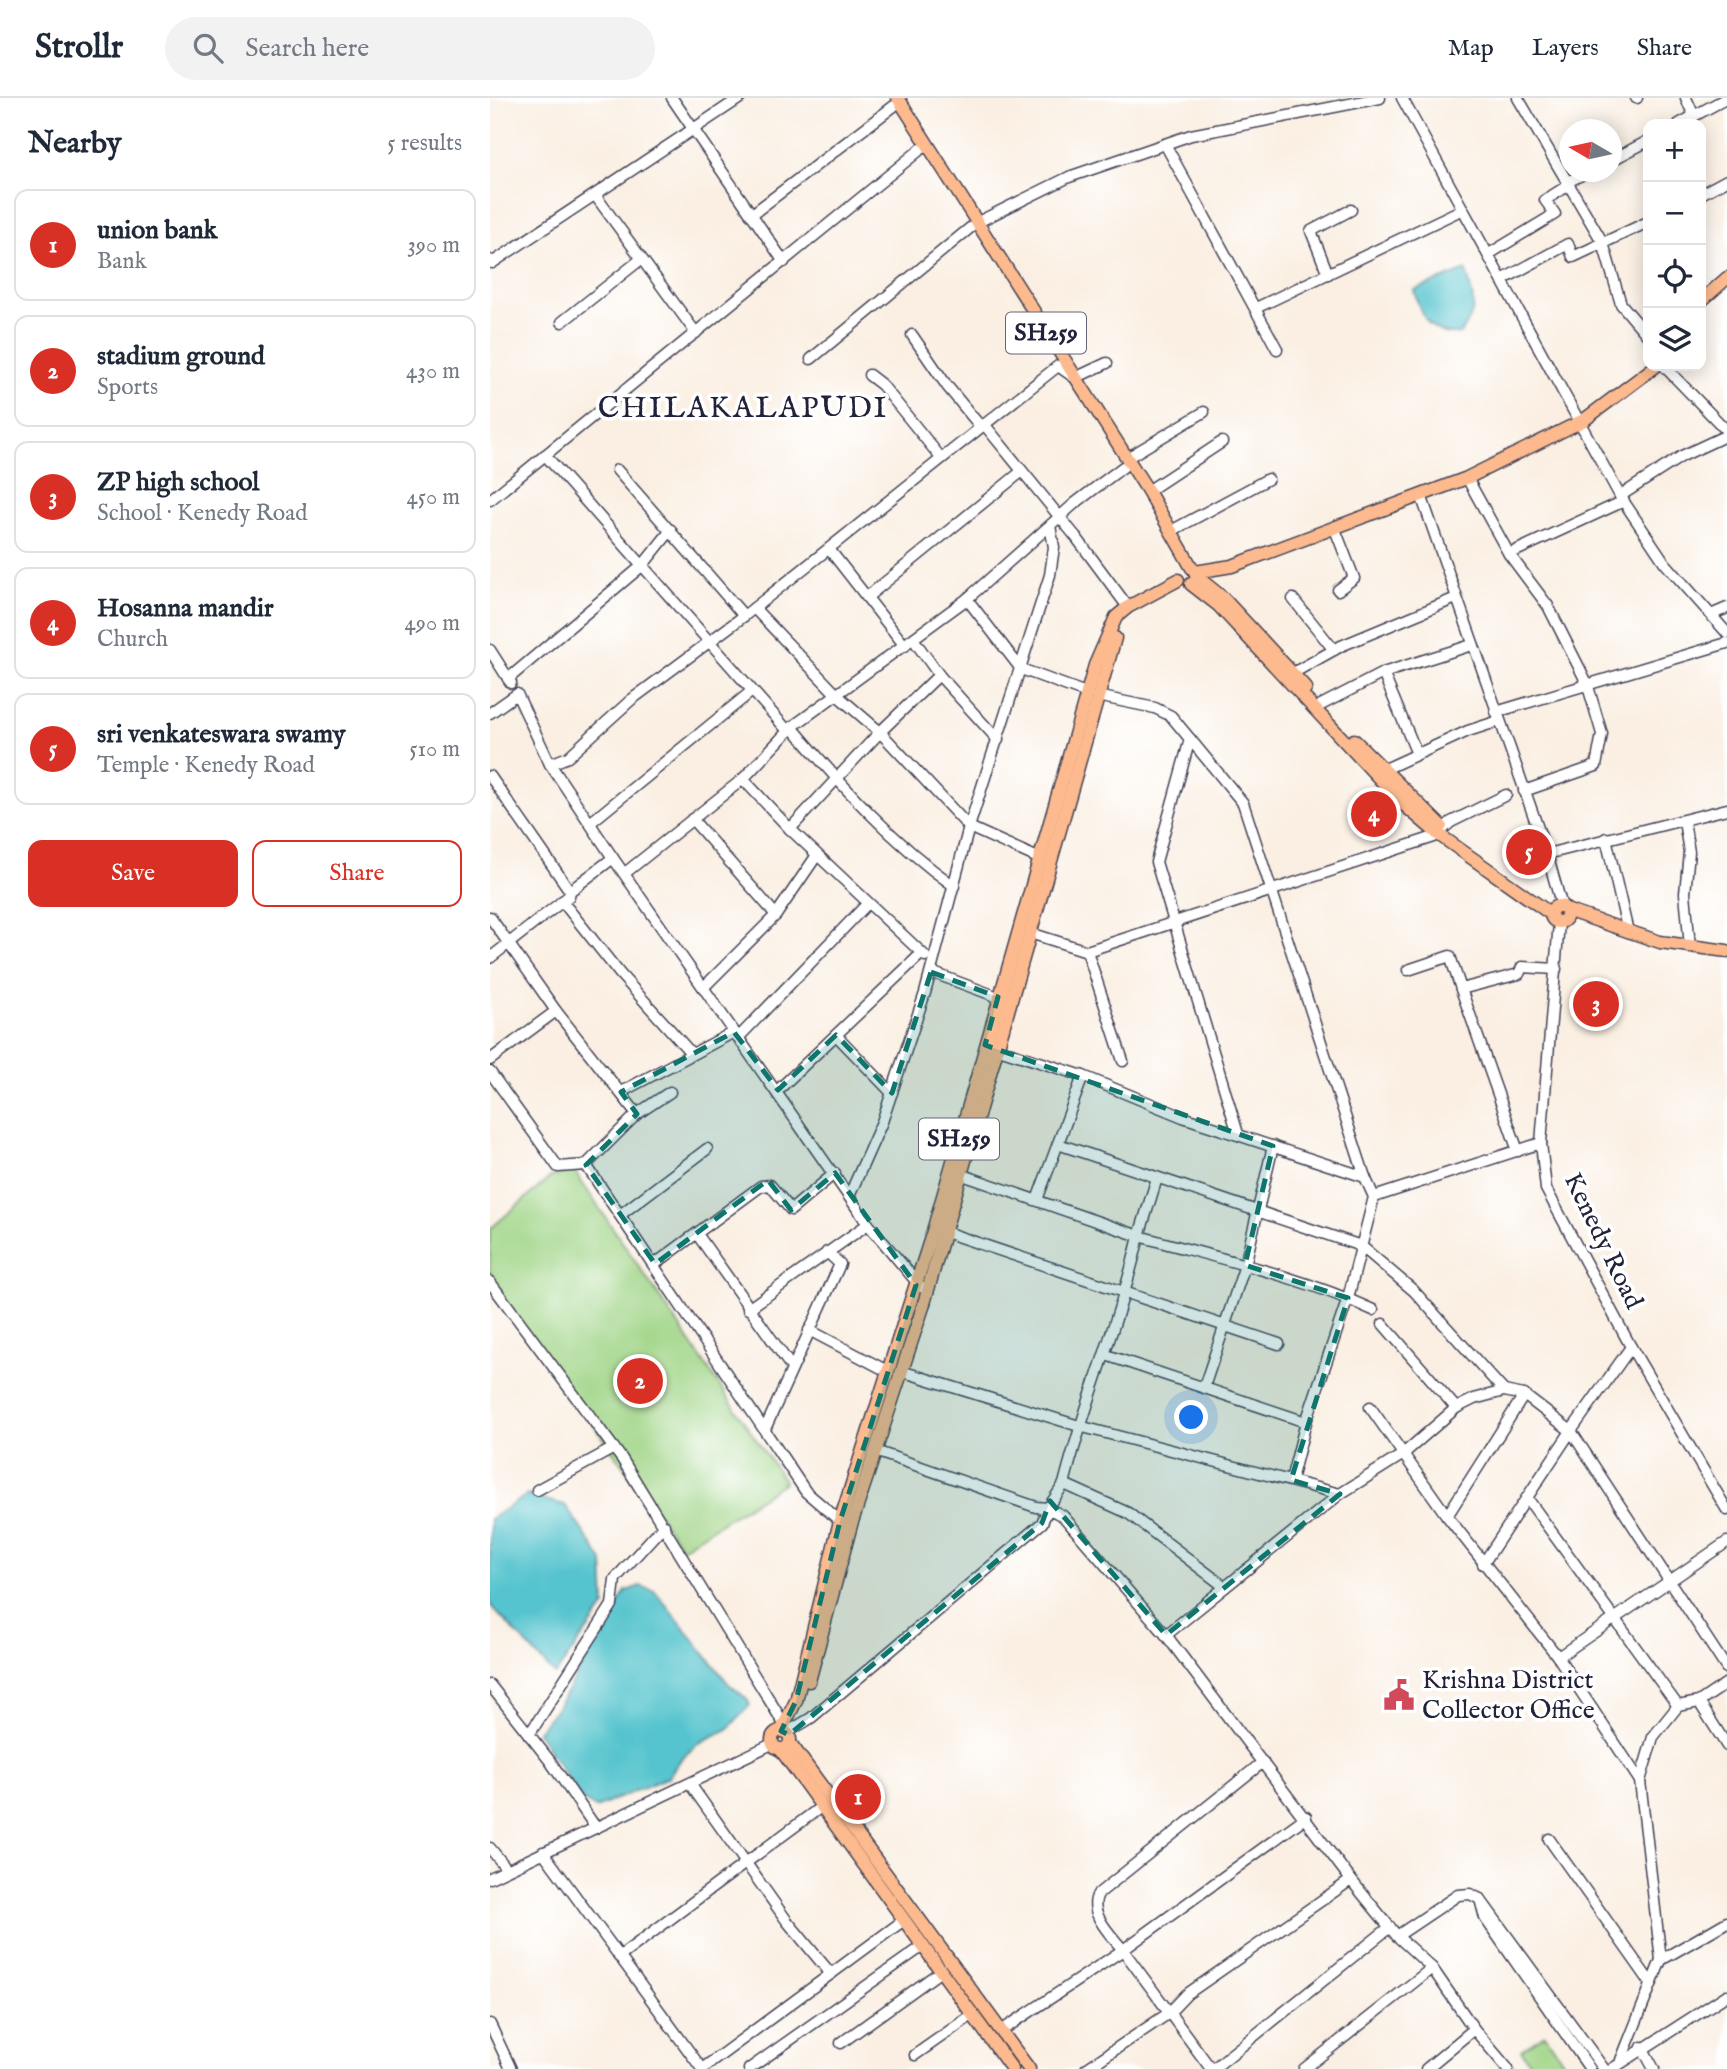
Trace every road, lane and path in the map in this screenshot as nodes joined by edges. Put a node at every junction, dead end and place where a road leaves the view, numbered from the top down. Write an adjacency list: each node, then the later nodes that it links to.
1 (672, 98): 11 (street)
2 (740, 98): 11 (street)
3 (1380, 98): 12 (street)
4 (1402, 98): 20 (street)
5 (1518, 98): 17 (street)
6 (1686, 98): 9 (street)
7 (1727, 98): 9 (street)
8 (893, 101): 14 (main road, SH259); 22 (street); 24 (main road, SH259)
9 (1694, 116): 10 (street)
10 (1688, 119)
11 (693, 130): 19 (street); 22 (street)
12 (1165, 144): 24 (street); 34 (street)
13 (1643, 144): 15 (street)
14 (921, 149): 24 (main road, SH259); 29 (street)
15 (1622, 155)
16 (1727, 180): 18 (street)
17 (1568, 183): 25 (street); 26 (street)
18 (1706, 191)
19 (595, 195): 27 (street); 28 (street)
20 (1463, 209): 26 (street); 30 (street)
21 (1351, 210): 30 (street)
22 (751, 215): 29 (street)
23 (1643, 224): 25 (street)
24 (973, 225): 40 (street); 42 (main road, SH259); 46 (main road, SH259)
25 (1603, 243): 32 (street); 36 (street)
26 (1489, 254): 32 (street)
27 (490, 260)
28 (640, 260): 35 (street); 37 (street)
29 (784, 262): 37 (street)
30 (1328, 274): 34 (street)
31 (1727, 278): 33 (main road)
32 (1502, 280): 48 (street)
33 (1706, 297)
34 (1256, 308): 39 (street)
35 (562, 322)
36 (1643, 330)
37 (696, 333): 52 (street)
38 (912, 335): 49 (street)
39 (1278, 349)
40 (811, 359)
41 (1107, 363): 46 (street)
42 (1058, 366): 46 (street); 49 (street); 54 (main road, SH259)
43 (1649, 371): 48 (main road)
44 (1669, 371): 50 (street)
45 (869, 375): 53 (street)
46 (1075, 378): 54 (main road, SH259)
47 (1204, 412): 54 (street)
48 (1579, 422): 57 (main road); 61 (street)
49 (982, 425): 53 (street); 56 (street)
50 (1727, 432): 61 (street)
51 (1222, 442): 59 (street)
52 (545, 455): 62 (street); 70 (street)
53 (941, 458): 68 (street)
54 (1125, 463): 59 (main road, SH259); 63 (street); 71 (main road, SH259)
55 (617, 470): 66 (street)
56 (1021, 472): 63 (street); 73 (street)
57 (1467, 478): 60 (main road); 69 (street)
58 (1268, 479): 67 (street)
59 (1148, 491): 67 (main road, SH259)
60 (1421, 495): 65 (main road); 74 (street, Kenedy Road)
61 (1622, 498): 69 (street); 80 (street)
62 (490, 500)
63 (1061, 517): 64 (street); 77 (street)
64 (1050, 526): 75 (street); 89 (street)
65 (1335, 529): 71 (main road); 72 (street)
66 (671, 530): 70 (street); 81 (street)
67 (1172, 530): 71 (main road, SH259)
68 (829, 549): 73 (street); 78 (street)
69 (1509, 554): 94 (street)
70 (643, 565): 83 (street); 93 (street)
71 (1188, 576): 77 (main road, SH259); 90 (main road); 98 (main road, SH259); 120 (main road)
72 (1338, 590)
73 (867, 597): 84 (street)
74 (1456, 598): 86 (street, Kenedy Road); 88 (street)
75 (967, 599): 84 (street); 89 (street)
76 (1293, 599): 88 (street)
77 (1128, 607): 98 (main road, SH259)
78 (754, 608): 81 (street); 97 (street)
79 (1727, 608): 80 (street)
80 (1713, 614): 82 (street)
81 (744, 616): 83 (street)
82 (1727, 633)
83 (707, 642): 95 (street); 107 (street)
84 (910, 643): 92 (street); 97 (street)
85 (1727, 643): 94 (street)
86 (1472, 645): 91 (street); 101 (street, Kenedy Road)
87 (490, 650): 93 (street)
88 (1334, 650): 90 (street)
89 (1021, 669): 98 (street); 105 (street)
90 (1293, 673): 99 (main road)
91 (1383, 673): 99 (street); 106 (street)
92 (939, 675): 103 (street); 105 (street)
93 (508, 679): 96 (street)
94 (1587, 683): 101 (street); 112 (street)
95 (752, 691): 102 (street); 117 (street)
96 (517, 694): 100 (street); 107 (street)
97 (837, 695): 102 (street); 103 (street)
98 (1092, 695): 104 (street); 125 (main road, SH259); 137 (main road, SH259)
99 (1321, 705): 108 (main road)
100 (490, 713)
101 (1498, 716): 106 (street); 112 (street, Kenedy Road)
102 (790, 729): 110 (street); 111 (street)
103 (880, 732): 111 (street); 118 (street)
104 (1190, 739): 129 (street); 135 (street)
105 (998, 740): 118 (street)
106 (1417, 754): 108 (street)
107 (550, 764): 117 (street)
108 (1383, 770): 120 (main road)
109 (490, 776): 128 (street)
110 (743, 779): 115 (street); 119 (street)
111 (836, 779): 119 (street); 127 (street)
112 (1524, 791): 122 (street, Kenedy Road)
113 (1506, 795): 120 (street)
114 (1727, 809): 116 (street)
115 (692, 819): 126 (street); 133 (street)
116 (1684, 821): 121 (street); 139 (street)
117 (590, 823): 124 (street)
118 (969, 827): 125 (street); 127 (street)
119 (790, 830): 123 (street)
120 (1441, 831): 129 (street); 132 (main road)
121 (1606, 838): 122 (street); 136 (street)
122 (1547, 854): 132 (street, Kenedy Road)
123 (817, 855): 131 (street); 133 (street)
124 (613, 858): 126 (street); 128 (street)
125 (1040, 859): 150 (main road, SH259)
126 (625, 873): 148 (street)
127 (954, 886): 144 (street)
128 (570, 891): 130 (street)
129 (1270, 892): 135 (street); 174 (street)
130 (562, 901): 138 (street); 155 (street)
131 (868, 903): 142 (street); 152 (street)
132 (1558, 912): 136 (main road); 145 (street, Kenedy Road)
133 (776, 915): 148 (street)
134 (490, 917): 138 (street)
135 (1174, 922): 140 (street); 165 (street)
136 (1628, 932): 139 (main road)
137 (1030, 933): 140 (street); 154 (main road, SH259)
138 (509, 942): 143 (street); 151 (street)
139 (1690, 947): 141 (main road)
140 (1087, 951): 157 (street)
141 (1727, 951)
142 (921, 954): 144 (street); 153 (street)
143 (490, 958)
144 (934, 961): 147 (street)
145 (1556, 969): 149 (street); 166 (street, Kenedy Road)
146 (1408, 970): 149 (street)
147 (931, 972): 150 (street); 163 (street)
148 (705, 986): 152 (street)
149 (1461, 989): 170 (street)
150 (998, 998): 173 (main road, SH259)
151 (556, 1012): 156 (street); 161 (street)
152 (737, 1034): 155 (street); 160 (street)
153 (836, 1035): 160 (street); 163 (street)
154 (996, 1048): 159 (street); 173 (main road, SH259)
155 (691, 1053): 161 (street)
156 (490, 1060)
157 (1123, 1061)
158 (490, 1072): 171 (street)
159 (1083, 1076): 165 (street); 167 (street)
160 (778, 1090): 172 (street)
161 (621, 1092): 164 (street)
162 (670, 1092): 164 (street)
163 (892, 1093): 176 (street)
164 (637, 1114): 171 (street)
165 (1238, 1134): 168 (street)
166 (1541, 1143): 170 (street); 199 (street, Kenedy Road)
167 (1058, 1144): 175 (street); 178 (street)
168 (1273, 1146): 174 (street); 179 (street)
169 (707, 1149): 180 (street)
170 (1518, 1151): 177 (street)
171 (586, 1165): 180 (street)
172 (835, 1173): 176 (street); 183 (street)
173 (956, 1173): 178 (street); 182 (main road, SH259); 190 (main road, SH259)
174 (1364, 1177): 177 (street)
175 (1157, 1178): 179 (street); 184 (street)
176 (850, 1194): 181 (street)
177 (1374, 1197): 185 (street)
178 (1037, 1200): 184 (street)
179 (1255, 1211): 185 (street); 188 (street)
180 (620, 1215): 187 (street)
181 (869, 1224): 186 (street); 190 (street)
182 (945, 1233): 190 (main road, SH259); 191 (street)
183 (697, 1234): 187 (street); 193 (street)
184 (1139, 1236): 188 (street); 191 (street)
185 (1361, 1246): 192 (street); 204 (street)
186 (827, 1252): 193 (street); 197 (street)
187 (654, 1265): 210 (street)
188 (1245, 1265): 192 (street); 196 (street)
189 (490, 1282): 212 (street)
190 (922, 1288): 202 (main road, SH259)
191 (1126, 1293): 196 (street); 200 (street)
192 (1348, 1298): 194 (street); 208 (street)
193 (748, 1309): 201 (street)
194 (1373, 1310)
195 (1383, 1324): 207 (street)
196 (1224, 1326): 198 (street); 203 (street)
197 (809, 1330): 201 (street); 202 (street)
198 (1279, 1344)
199 (1631, 1347): 211 (street); 221 (street, Kenedy Road)
200 (1106, 1355): 203 (street); 209 (street)
201 (792, 1368): 210 (street)
202 (895, 1371): 209 (street); 213 (main road, SH259); 223 (main road, SH259)
203 (1204, 1387): 208 (street)
204 (1504, 1391): 205 (street); 207 (street)
205 (1524, 1395): 211 (street); 222 (street)
206 (1370, 1408): 214 (street)
207 (1456, 1408): 214 (street)
208 (1306, 1422): 215 (street)
209 (1079, 1426): 215 (street); 216 (street)
210 (765, 1429): 223 (street)
211 (1571, 1431): 219 (street); 227 (street)
212 (614, 1448): 217 (street); 224 (street)
213 (875, 1451): 220 (street); 238 (main road, SH259)
214 (1402, 1455): 218 (street); 222 (street)
215 (1291, 1480): 218 (street)
216 (1064, 1484): 220 (street); 228 (street)
217 (537, 1490)
218 (1340, 1494): 228 (street)
219 (1527, 1498): 226 (street); 229 (street)
220 (1048, 1508): 230 (street); 238 (street)
221 (1727, 1509)
222 (1447, 1516): 226 (street)
223 (840, 1521): 238 (main road, SH259)
224 (664, 1525): 237 (street); 238 (street)
225 (1727, 1542): 227 (street)
226 (1483, 1563): 231 (street)
227 (1671, 1582): 229 (street); 232 (street)
228 (1225, 1587): 230 (street)
229 (1611, 1618): 231 (street); 236 (street)
230 (1166, 1635): 240 (street)
231 (1558, 1657): 241 (street)
232 (1727, 1669)
233 (1727, 1683): 235 (street)
234 (490, 1685): 237 (street)
235 (1699, 1702): 236 (street); 239 (street)
236 (1678, 1706): 241 (street)
237 (529, 1735): 245 (street)
238 (784, 1737): 242 (street); 243 (main road); 250 (main road)
239 (1727, 1746)
240 (1264, 1762): 244 (street); 259 (street)
241 (1640, 1781): 261 (street)
242 (691, 1784): 245 (street); 249 (street)
243 (821, 1807): 249 (street); 250 (main road)
244 (1306, 1816): 253 (street); 259 (street)
245 (596, 1828): 248 (street)
246 (1549, 1839): 265 (street)
247 (490, 1848): 251 (street)
248 (543, 1852): 251 (street); 260 (street)
249 (746, 1861): 260 (street); 264 (street)
250 (871, 1864): 255 (main road); 271 (main road)
251 (507, 1869): 252 (street)
252 (490, 1878)
253 (1351, 1880): 257 (street); 267 (street)
254 (1480, 1899): 257 (street); 287 (street); 288 (street)
255 (904, 1920): 258 (main road); 264 (street)
256 (1727, 1922): 261 (street)
257 (1394, 1931): 262 (street); 283 (street)
258 (923, 1946): 263 (main road); 279 (street)
259 (1123, 1950): 267 (street); 271 (street)
260 (619, 1957): 278 (street)
261 (1661, 1960): 265 (street)
262 (1432, 1968): 270 (street); 284 (street)
263 (941, 1971): 268 (main road); 272 (street)
264 (831, 1974): 278 (street)
265 (1650, 1982): 275 (street)
266 (1727, 1995): 273 (street)
267 (1169, 2013): 276 (street); 283 (street)
268 (972, 2015): 274 (street); 280 (main road)
269 (490, 2024): 277 (street)
270 (1474, 2029): 285 (street); 286 (street)
271 (1001, 2031): 281 (main road)
272 (841, 2043)
273 (1642, 2047): 275 (street); 290 (street)
274 (915, 2055)
275 (1621, 2060): 289 (street)
276 (1103, 2064): 282 (street)
277 (510, 2069)
278 (702, 2069)
279 (749, 2069)
280 (1012, 2069)
281 (1029, 2069)
282 (1086, 2069)
283 (1212, 2069)
284 (1304, 2069)
285 (1426, 2069)
286 (1508, 2069)
287 (1590, 2069)
288 (1604, 2069)
289 (1612, 2069)
290 (1654, 2069)

